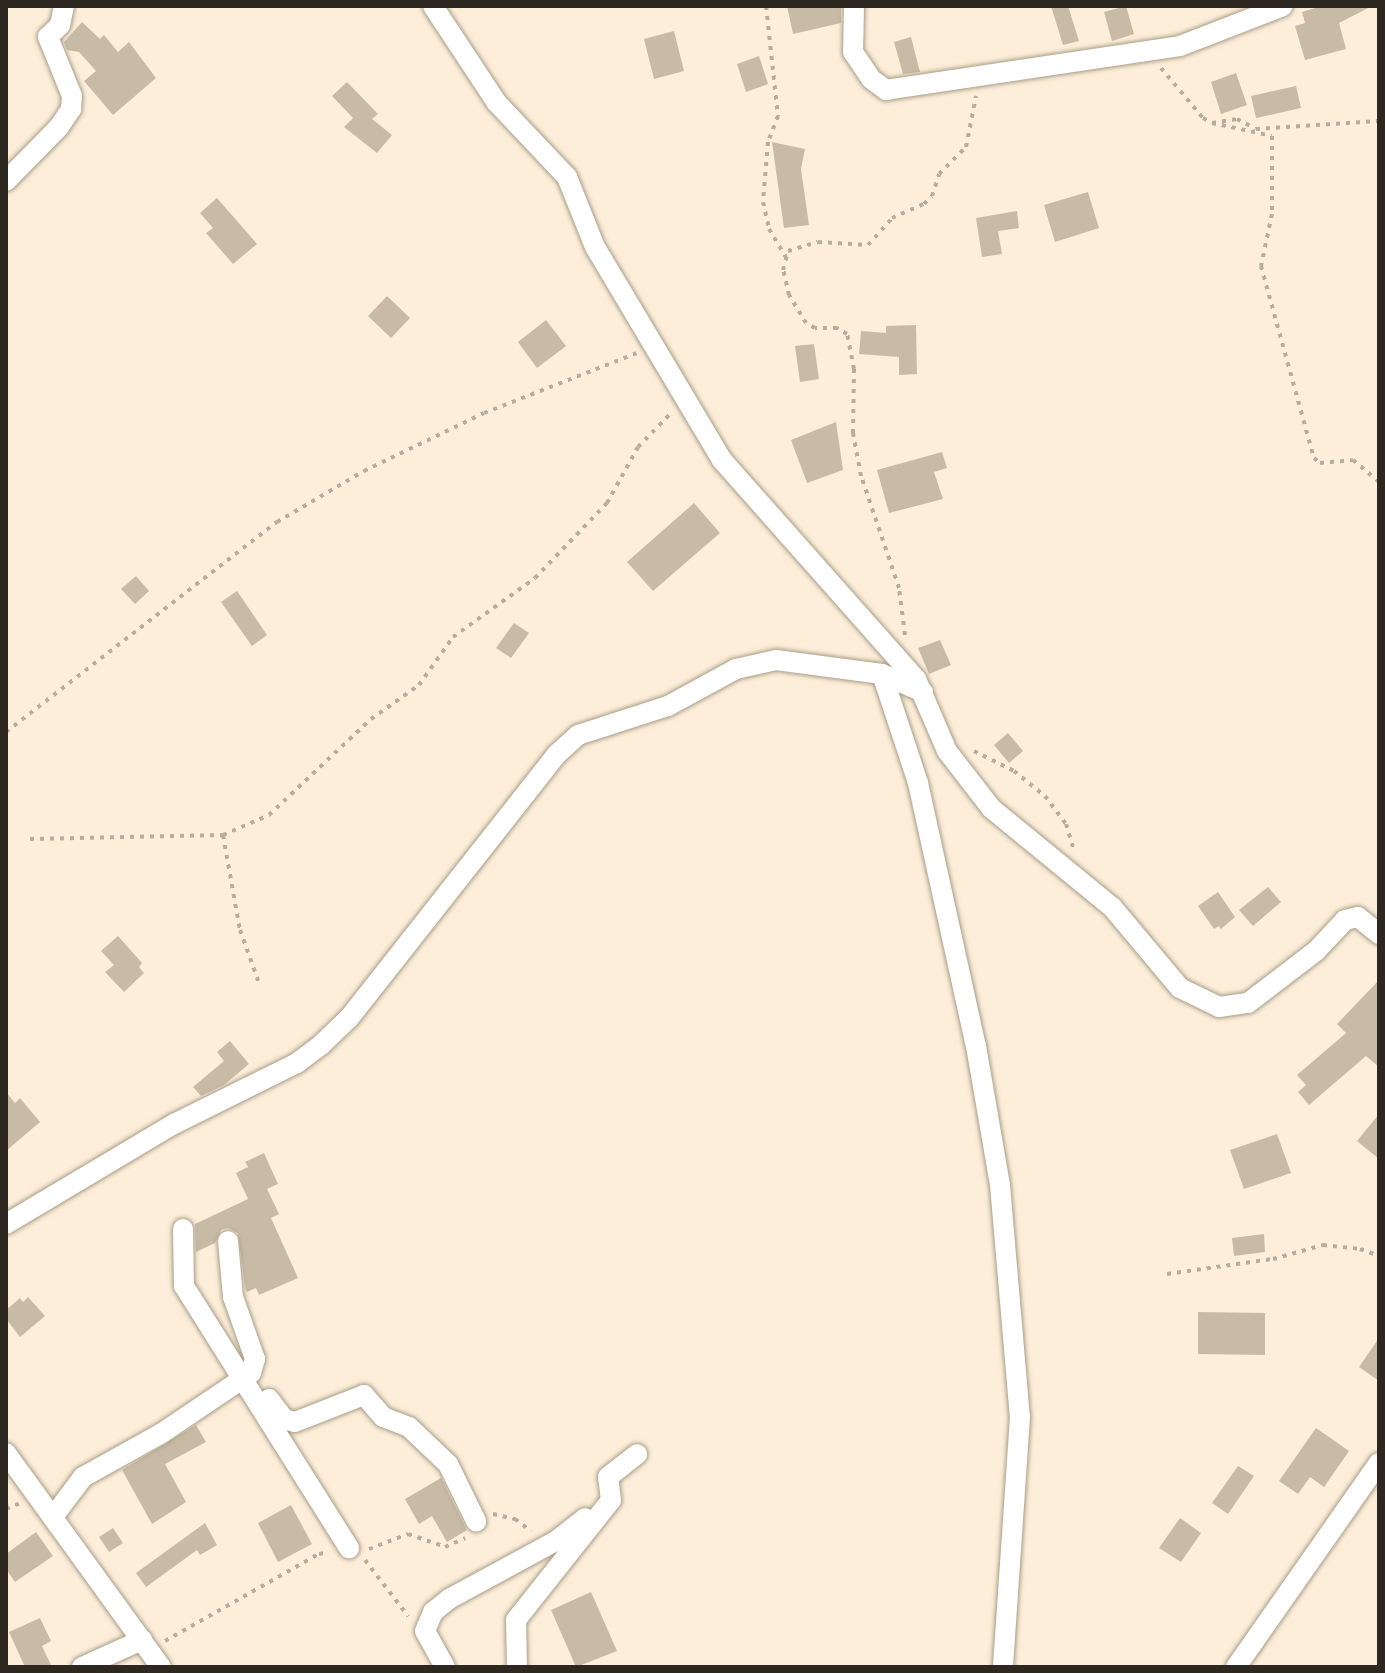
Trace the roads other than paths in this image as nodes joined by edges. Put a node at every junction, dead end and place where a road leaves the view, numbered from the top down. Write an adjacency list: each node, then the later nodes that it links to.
1 (64, 6): 5 (street)
2 (433, 6): 7 (street)
3 (854, 6): 4 (street)
4 (1283, 6)
5 (6, 181)
6 (882, 674): 7 (street); 9 (street); 25 (street)
7 (923, 692): 8 (street)
8 (1379, 934)
9 (6, 1224)
10 (183, 1229): 12 (street)
11 (228, 1241): 12 (street)
12 (247, 1377): 16 (street); 18 (street); 19 (street)
13 (6, 1453): 16 (street)
14 (637, 1454): 24 (street)
15 (1379, 1463): 26 (street)
16 (53, 1517): 20 (street)
17 (585, 1518): 23 (street)
18 (476, 1521)
19 (355, 1552)
20 (142, 1640): 21 (street); 22 (street)
21 (82, 1667)
22 (161, 1667)
23 (445, 1667)
24 (517, 1667)
25 (1003, 1667)
26 (1236, 1667)

